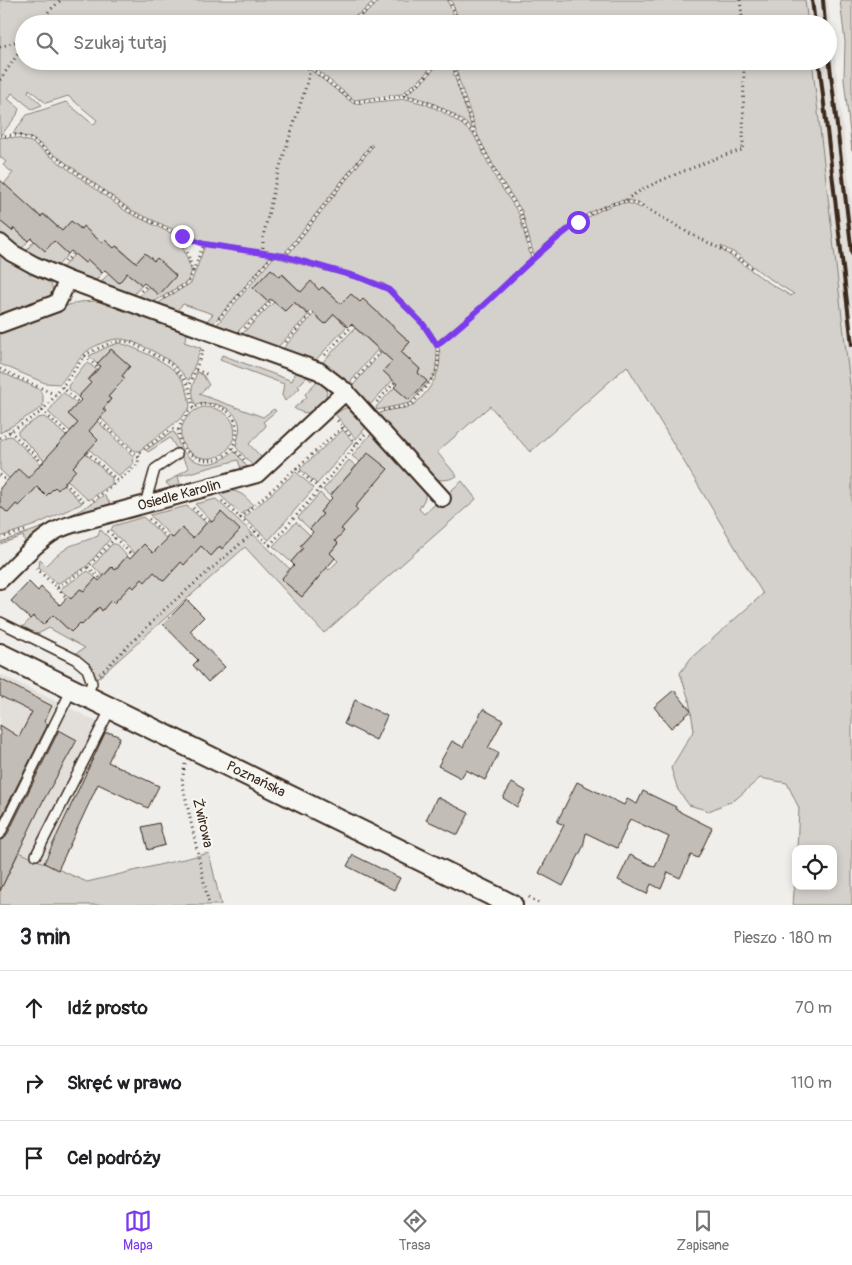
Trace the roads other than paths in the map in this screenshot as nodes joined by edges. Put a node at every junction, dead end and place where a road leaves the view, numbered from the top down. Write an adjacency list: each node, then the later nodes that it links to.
1 (0, 244): 2 (street)
2 (68, 280): 3 (street); 4 (street)
3 (0, 324)
4 (346, 391): 6 (street); 7 (street, Osiedle Karolin)
5 (177, 454): 7 (lane)
6 (442, 498)
7 (145, 510): 8 (street, Osiedle Karolin)
8 (0, 580)
9 (0, 622): 11 (lane)
10 (0, 654): 11 (street, Poznańska)
11 (83, 689): 12 (street, Poznańska); 13 (lane)
12 (111, 708): 14 (lane); 15 (street, Poznańska)
13 (0, 834)
14 (36, 855)
15 (512, 905)

